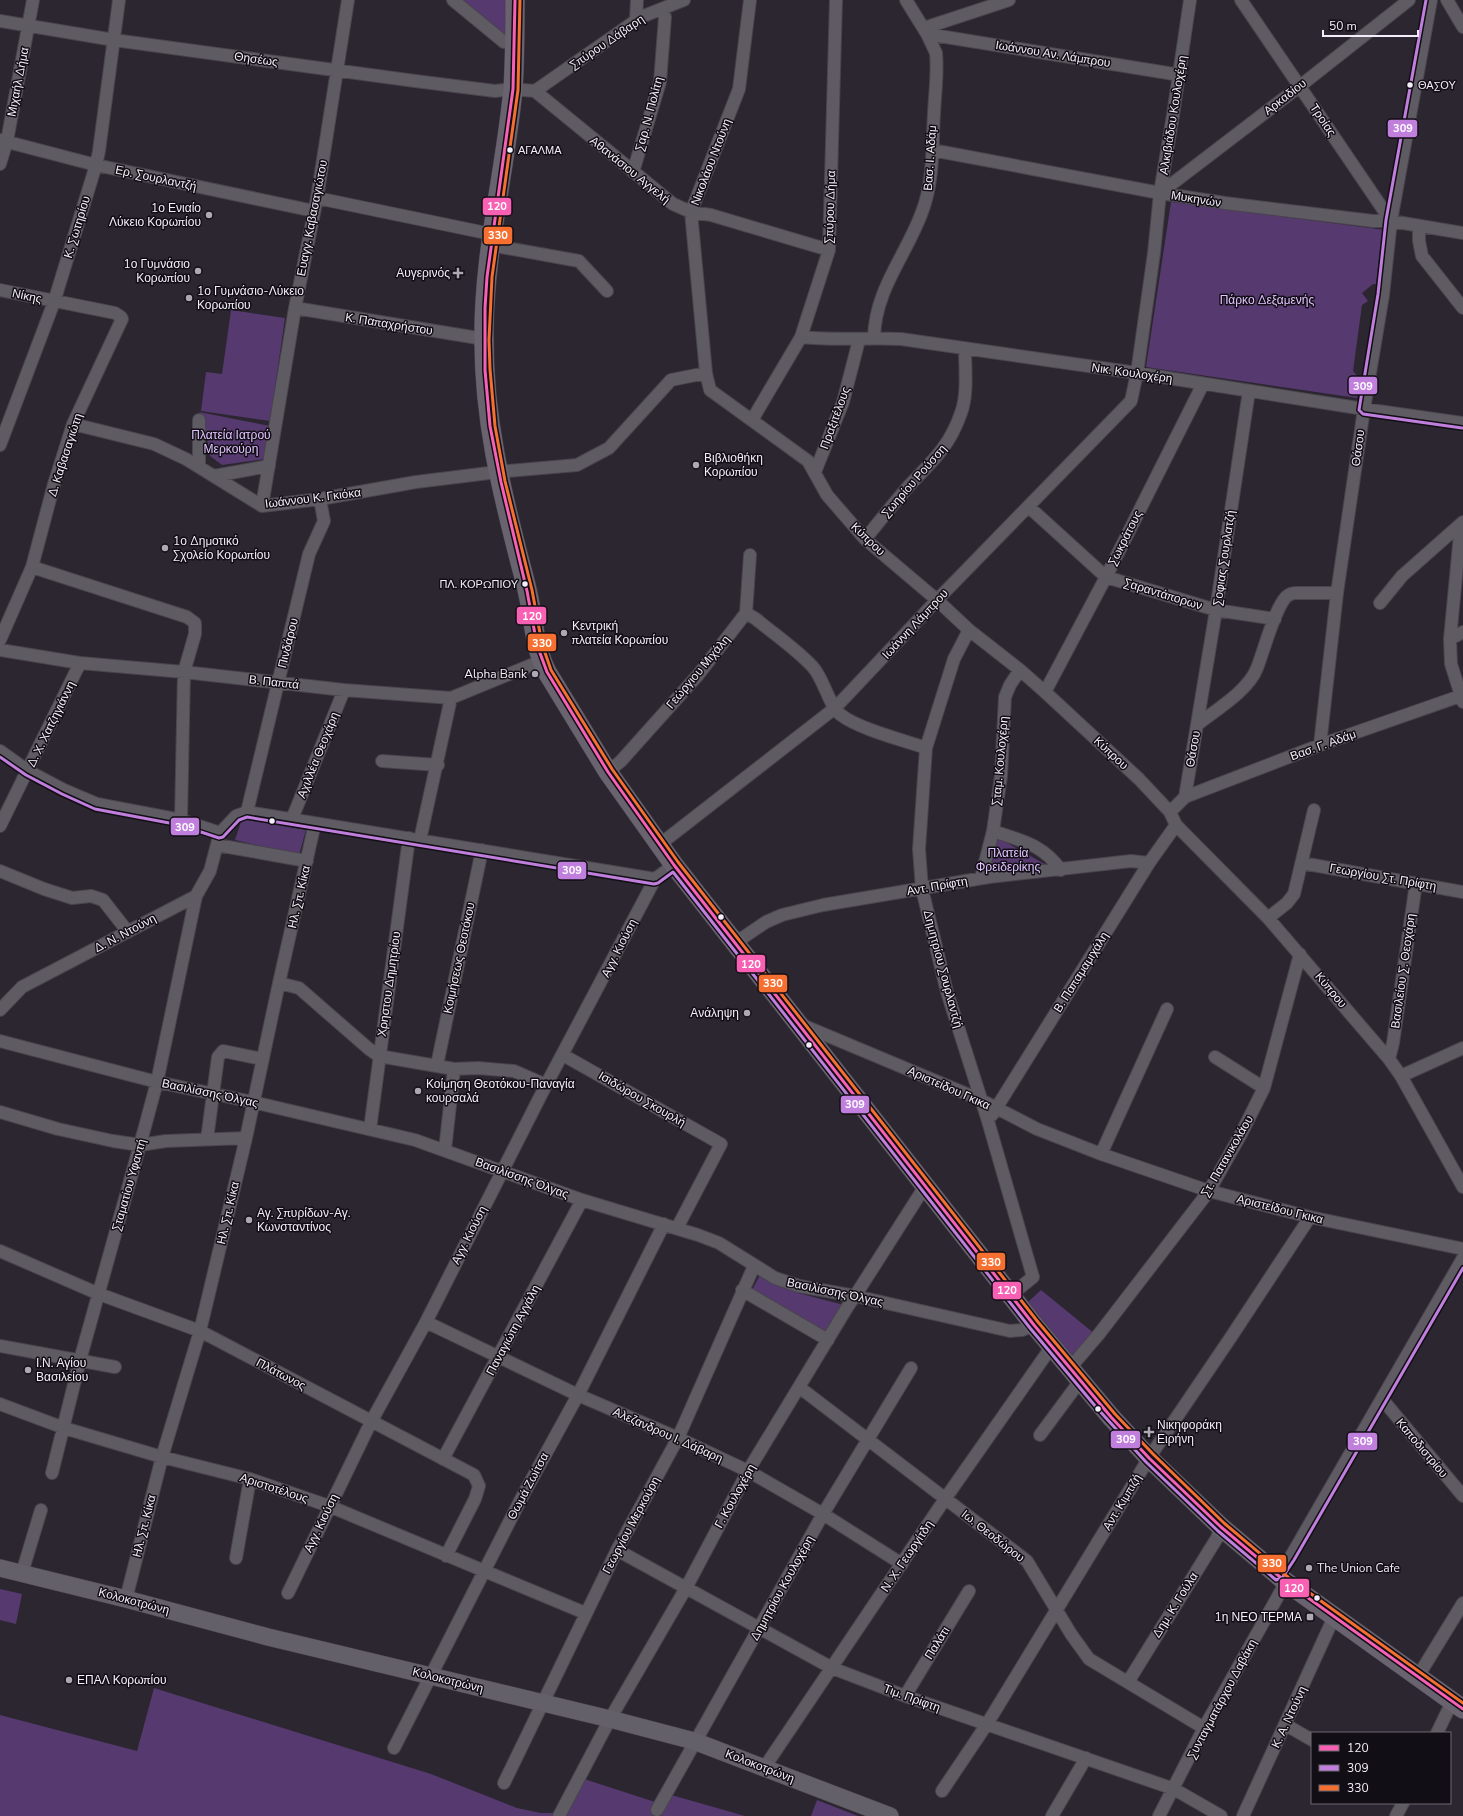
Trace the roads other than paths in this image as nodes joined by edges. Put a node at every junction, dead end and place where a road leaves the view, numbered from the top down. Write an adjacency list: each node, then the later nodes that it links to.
1 (33, 0): 20 (street, Μιχαήλ Δήμα)
2 (119, 0): 23 (street, Κ. Σωτηρίου)
3 (348, 0): 25 (street, Ευαγγ. Καβασαγιώτου)
4 (453, 0): 24 (street)
5 (515, 0): 24 (main road)
6 (637, 0): 18 (street)
7 (684, 0): 17 (street, Σπύρου Δάβαρη)
8 (750, 0): 38 (street, Νικολάου Ντούνη)
9 (836, 0): 43 (street, Σπύρου Δήμα)
10 (906, 0): 22 (street, Βασ. Ι. Αδάμ)
11 (1009, 0): 22 (street)
12 (1190, 0): 26 (street, Αλκιβιάδου Κουλοχέρη)
13 (1241, 0): 27 (street, Τροίας)
14 (1409, 0): 27 (street, Αρκαδίου)
15 (1431, 0): 39 (street, Θάσου)
16 (1447, 0): 21 (street)
17 (661, 10): 18 (street, Σπύρου Δάβαρη); 34 (street, Σαρ. Ν. Πολίτη)
18 (636, 20): 29 (street, Σπύρου Δάβαρη)
19 (0, 21): 20 (street, Θησέως)
20 (29, 26): 23 (street, Θησέως); 30 (street, Μιχαήλ Δήμα)
21 (1463, 27)
22 (926, 31): 26 (street, Ιωάννου Αν. Λάμπρου); 31 (street, Βασ. Ι. Αδάμ)
23 (114, 40): 25 (street, Θησέως); 33 (street, Κ. Σωτηρίου)
24 (515, 44): 28 (main road)
25 (337, 70): 28 (street, Θησέως); 36 (street, Ευαγγ. Καβασαγιώτου)
26 (1180, 74): 35 (street, Αλκιβιάδου Κουλοχέρη)
27 (1300, 86): 35 (street, Αρκαδίου); 39 (street, Τροίας)
28 (512, 89): 29 (street); 42 (main road)
29 (535, 91): 34 (street, Αθανάσιου Αγγελή)
30 (3, 141): 32 (street, Μιχαήλ Δήμα); 33 (street, Ερ. Σουρλαντζή)
31 (932, 150): 35 (street, Μυκηνών); 50 (street, Βασ. Ι. Αδάμ)
32 (0, 164)
33 (96, 165): 37 (street, Ερ. Σουρλαντζή); 46 (street, Κ. Σωτηρίου)
34 (634, 172): 38 (street, Αθανάσιου Αγγελή)
35 (1160, 193): 39 (street, Μυκηνών); 55 (street, Αλκιβιάδου Κουλοχέρη)
36 (317, 198): 37 (street, Ευαγγ. Καβασαγιώτου); 42 (street)
37 (314, 211): 47 (street, Ευαγγ. Καβασαγιώτου)
38 (691, 212): 43 (street, Αθανάσιου Αγγελή); 54 (street, Νικολάου Ντούνη)
39 (1390, 221): 40 (street, Μυκηνών); 58 (street, Θάσου)
40 (1420, 226): 41 (street, Μυκηνών); 48 (street)
41 (1463, 233)
42 (490, 239): 45 (street); 51 (main road)
43 (829, 250): 49 (street, Σπύρου Δήμα)
44 (0, 290): 46 (street, Νίκης)
45 (607, 291)
46 (54, 302): 61 (street, Δ. Καβασαγιώτη); 63 (street, Κ. Σωτηρίου)
47 (295, 308): 51 (street, Κ. Παπαχρήστου); 64 (street, Ευαγγ. Καβασαγιώτου)
48 (1463, 308)
49 (801, 337): 52 (street, Νικ. Κουλοχέρη); 60 (street, Σπύρου Δήμα)
50 (874, 338): 52 (street, Νικ. Κουλοχέρη); 53 (street, Νικ. Κουλοχέρη)
51 (484, 339): 66 (main road)
52 (859, 340): 67 (street, Πραξιτέλους)
53 (965, 349): 55 (street, Νικ. Κουλοχέρη); 73 (street, Σωηρίου Ρούσση)
54 (706, 373): 60 (street, Κύπρου); 66 (street, Ιωάννου Κ. Γκιόκα)
55 (1137, 373): 56 (street, Νικ. Κουλοχέρη); 71 (street, Ιωάννη Λάμπρου)
56 (1203, 384): 57 (street, Νικ. Κουλοχέρη); 76 (street, Σωκράτους)
57 (1249, 391): 58 (street, Νικ. Κουλοχέρη); 80 (street, Σοφιας Σουρλατζή)
58 (1364, 409): 62 (street, Νικ. Κουλοχέρη); 77 (street, Θάσου)
59 (199, 420): 65 (street)
60 (752, 420): 67 (street, Κύπρου)
61 (73, 424): 65 (street, Ιωάννου Κ. Γκιόκα); 75 (street, Δ. Καβασαγιώτη)
62 (1463, 424)
63 (0, 445)
64 (269, 466): 68 (street); 70 (street, Ευαγγ. Καβασαγιώτου)
65 (199, 467): 68 (street, Ιωάννου Κ. Γκιόκα)
66 (497, 472): 69 (street, Ιωάννου Κ. Γκιόκα); 88 (main road)
67 (814, 472): 73 (street, Κύπρου)
68 (214, 476): 70 (street, Ιωάννου Κ. Γκιόκα)
69 (320, 499): 70 (street, Ιωάννου Κ. Γκιόκα); 92 (street, Πινδάρου)
70 (262, 506)
71 (1029, 507): 76 (street, Σαραντάπορων); 78 (street, Ιωάννη Λάμπρου)
72 (1462, 523): 79 (street); 85 (street)
73 (865, 539): 78 (street, Κύπρου)
74 (750, 554): 81 (street)
75 (32, 567): 86 (street, Δ. Καβασαγιώτη); 91 (street)
76 (1106, 577): 80 (street, Σαραντάπορων); 94 (street, Σωκράτους)
77 (1337, 593): 82 (street, Θάσου); 99 (street)
78 (937, 600): 83 (street, Κύπρου); 97 (street, Ιωάννη Λάμπρου)
79 (1380, 603)
80 (1216, 610): 82 (street, Σαραντάπορων); 98 (street, Σοφιας Σουρλατζή)
81 (746, 613): 97 (street); 105 (street, Γεώργιου Μιχάλη)
82 (1275, 619): 98 (street, Θάσου)
83 (970, 630): 90 (street, Κύπρου); 100 (street, Δημητρίου Σουρλαντζή)
84 (1463, 632): 85 (street)
85 (1450, 639): 96 (street)
86 (0, 640)
87 (0, 650): 89 (street, Β. Παππά)
88 (541, 660): 95 (street, Β. Παππά); 105 (main road)
89 (80, 663): 91 (street, Β. Παππά); 104 (street, Δ. Χ. Χατζηγιάννη)
90 (1020, 670): 94 (street, Κύπρου); 115 (street, Σταμ. Κουλοχέρη)
91 (184, 672): 92 (street, Β. Παππά); 111 (street)
92 (278, 683): 93 (street, Β. Παππά); 108 (street, Πινδάρου)
93 (344, 690): 95 (street, Β. Παππά); 110 (street, Αχιλλέα Θεοχάρη)
94 (1045, 692): 109 (street, Κύπρου)
95 (451, 698): 103 (street, Χρηστου Δημητρίου)
96 (1462, 698): 99 (street, Βασ. Γ. Αδάμ)
97 (835, 708): 100 (street); 118 (street, Ιωάννη Λάμπρου)
98 (1198, 724): 106 (street, Θάσου)
99 (1320, 745): 106 (street, Βασ. Γ. Αδάμ)
100 (926, 748): 129 (street, Δημητρίου Σουρλαντζή)
101 (0, 751): 104 (street)
102 (382, 761): 103 (street)
103 (438, 765): 117 (street, Χρηστου Δημητρίου)
104 (28, 771): 111 (street); 114 (street, Δ. Χ. Χατζηγιάννη)
105 (608, 772): 118 (main road)
106 (1185, 797): 109 (street)
107 (1314, 810): 122 (street)
108 (247, 812): 110 (street); 116 (street)
109 (1170, 812): 113 (street, Κύπρου)
110 (292, 819): 112 (street)
111 (181, 820): 116 (street)
112 (315, 823): 117 (street); 120 (street, Ηλ. Σπ. Κίκα)
113 (1176, 825): 121 (street, Β. Παπαμαμιχάλη); 132 (street, Κύπρου)
114 (0, 826)
115 (993, 831): 124 (street); 126 (street, Σταμ. Κουλοχέρη)
116 (219, 839): 120 (street); 131 (street)
117 (415, 839): 119 (street); 143 (street, Χρηστου Δημητρίου)
118 (659, 845): 123 (main road)
119 (482, 850): 127 (street); 147 (street, Κοιμήσεως Θεοτόκου)
120 (307, 861): 136 (street, Ηλ. Σπ. Κίκα)
121 (1149, 863): 124 (street, Αντ. Πρίφτη); 156 (street, Β. Παπαμαμιχάλη)
122 (1302, 863): 128 (street, Γεωργίου Στ. Πρίφτη); 132 (street)
123 (674, 865): 127 (street); 134 (main road)
124 (1061, 870): 126 (street, Αντ. Πρίφτη)
125 (0, 871): 133 (street)
126 (981, 878): 129 (street, Αντ. Πρίφτη)
127 (655, 879): 142 (street, Αγγ. Κιούση)
128 (1416, 883): 130 (street, Γεωργίου Στ. Πρίφτη); 145 (street, Βασιλείου Σ. Θεοχάρη)
129 (922, 889): 134 (street, Αντ. Πρίφτη); 154 (street, Δημητρίου Σουρλαντζή)
130 (1463, 892)
131 (196, 896): 133 (street, Δ. Ν. Ντούνη); 150 (street, Σταματίου Υφαντή)
132 (1268, 918): 135 (street, Κύπρου)
133 (128, 932): 138 (street, Δ. Ν. Ντούνη)
134 (734, 943): 139 (main road)
135 (1300, 954): 145 (street, Κύπρου); 152 (street, Στ. Πατανικολάου)
136 (279, 983): 143 (street); 146 (street, Ηλ. Σπ. Κίκα)
137 (1167, 1009): 164 (street)
138 (0, 1010)
139 (798, 1023): 154 (street, Αριστείδου Γκικα); 166 (main road)
140 (0, 1041): 150 (street, Βασιλίσσης Όλγας)
141 (1463, 1048): 149 (street)
142 (563, 1055): 151 (street, Αγγ. Κιούση); 172 (street, Ισιδώρου Σκουρλή)
143 (379, 1056): 147 (street); 159 (street, Χρηστου Δημητρίου)
144 (1215, 1056): 152 (street)
145 (1388, 1059): 149 (street, Κύπρου)
146 (262, 1060): 153 (street); 155 (street, Ηλ. Σπ. Κίκα)
147 (437, 1065): 148 (street)
148 (454, 1069): 151 (street); 163 (street)
149 (1401, 1076): 167 (street, Κύπρου)
150 (157, 1082): 153 (street, Βασιλίσσης Όλγας); 162 (street, Σταματίου Υφαντή)
151 (546, 1085): 165 (street, Αγγ. Κιούση)
152 (1264, 1088): 168 (street, Στ. Πατανικολάου)
153 (214, 1094): 155 (street, Βασιλίσσης Όλγας); 161 (street)
154 (981, 1100): 156 (street, Αριστείδου Γκικα); 158 (street, Δημητρίου Σουρλαντζή)
155 (253, 1102): 159 (street, Βασιλίσσης Όλγας); 160 (street, Ηλ. Σπ. Κίκα)
156 (996, 1109): 158 (street, Β. Παπαμαμιχάλη); 164 (street, Αριστείδου Γκικα)
157 (0, 1112): 162 (street)
158 (988, 1121): 179 (street, Δημητρίου Σουρλαντζή)
159 (370, 1129): 163 (street, Βασιλίσσης Όλγας)
160 (246, 1138): 161 (street); 183 (street, Ηλ. Σπ. Κίκα)
161 (207, 1139): 162 (street)
162 (140, 1145): 178 (street, Σταματίου Υφαντή)
163 (445, 1150): 165 (street, Βασιλίσσης Όλγας)
164 (1101, 1154): 168 (street, Αριστείδου Γκικα)
165 (501, 1172): 169 (street, Βασιλίσσης Όλγας); 181 (street, Αγγ. Κιούση)
166 (924, 1184): 179 (main road); 180 (street, Γ. Κουλοχέρη)
167 (1463, 1187)
168 (1209, 1191): 170 (street, Αριστείδου Γκικα); 191 (street, Στ. Πατανικολάου)
169 (582, 1200): 171 (street, Βασιλίσσης Όλγας); 187 (street, Παναγιώτη Αγγάλη)
170 (1310, 1217): 173 (street, Αριστείδου Γκικα); 202 (street, Αντ. Κιμπιζή)
171 (664, 1224): 172 (street, Βασιλίσσης Όλγας); 193 (street, Θωμά Ζωίτσα)
172 (677, 1228): 176 (street, Βασιλίσσης Όλγας)
173 (1463, 1249)
174 (0, 1251): 178 (street, Πλάτωνος)
175 (1463, 1258): 194 (street, Συνταγματάρχου Δαβάκη)
176 (754, 1266): 177 (street, Γεωργίου Μερκούρη); 180 (street, Βασιλίσσης Όλγας)
177 (742, 1290): 184 (street); 199 (street, Γεωργίου Μερκούρη)
178 (99, 1294): 183 (street, Πλάτωνος); 188 (street, Σταματίου Υφαντή)
179 (1011, 1295): 182 (main road)
180 (855, 1296): 182 (street, Βασιλίσσης Όλγας); 184 (street, Γ. Κουλοχέρη)
181 (426, 1322): 187 (street, Αλεζανδρου Ι. Δάβαρη); 196 (street, Αγγ. Κιούση)
182 (1034, 1325): 186 (main road)
183 (200, 1331): 196 (street, Πλάτωνος); 201 (street, Ηλ. Σπ. Κίκα)
184 (828, 1340): 192 (street, Γ. Κουλοχέρη)
185 (0, 1346): 188 (street)
186 (1052, 1346): 191 (main road); 208 (street, Ν. Χ. Γεωργίτδη)
187 (499, 1357): 193 (street, Αλεζανδρου Ι. Δάβαρη); 203 (street, Παναγιώτη Αγγάλη)
188 (80, 1360): 189 (street); 197 (street, Σταματίου Υφαντή)
189 (115, 1367)
190 (911, 1368): 200 (street, Δημητρίου Κουλοχέρη)
191 (1075, 1375): 198 (street, Στ. Πατανικολάου); 202 (main road)
192 (799, 1387): 200 (street, Ιω. Θεοδώρου); 204 (street, Γ. Κουλοχέρη)
193 (578, 1395): 199 (street, Αλεζανδρου Ι. Δάβαρη); 218 (street, Θωμά Ζωίτσα)
194 (1382, 1399): 207 (street, Καποδιστρίου); 220 (street, Συνταγματάρχου Δαβάκη)
195 (0, 1404): 197 (street, Αριστοτέλους)
196 (371, 1422): 203 (street, Πλάτωνος); 209 (street, Αγγ. Κιούση)
197 (64, 1428): 201 (street, Αριστοτέλους); 205 (street, Σταματίου Υφαντή)
198 (1040, 1434)
199 (678, 1438): 204 (street, Αλεζανδρου Ι. Δάβαρη); 213 (street, Γεωργίου Μερκούρη)
200 (868, 1441): 208 (street, Ιω. Θεοδώρου); 211 (street, Δημητρίου Κουλοχέρη)
201 (162, 1457): 206 (street, Αριστοτέλους); 224 (street, Ηλ. Σπ. Κίκα)
202 (1149, 1458): 212 (main road); 226 (street, Αντ. Κιμπιζή)
203 (443, 1459): 214 (street, Πλάτωνος)
204 (748, 1471): 211 (street, Αλεζανδρου Ι. Δάβαρη); 221 (street, Γ. Κουλοχέρη)
205 (52, 1472)
206 (250, 1479): 209 (street, Αριστοτέλους); 215 (street)
207 (1463, 1496)
208 (945, 1498): 216 (street, Ν. Χ. Γεωργίτδη); 226 (street, Ιω. Θεοδώρου)
209 (329, 1506): 214 (street, Αριστοτέλους); 223 (street, Αγγ. Κιούση)
210 (41, 1510): 219 (street)
211 (823, 1514): 216 (street, Αλεζανδρου Ι. Δάβαρη); 229 (street, Δημητρίου Κουλοχέρη)
212 (1221, 1527): 220 (main road); 233 (street, Δημ. Κ. Γούλα)
213 (617, 1550): 221 (street, Τιμ. Πρίφτη); 227 (street, Γεωργίου Μερκούρη)
214 (446, 1556): 218 (street, Αριστοτέλους)
215 (236, 1558)
216 (902, 1564): 230 (street, Ν. Χ. Γεωργίτδη)
217 (0, 1568): 219 (street, Κολοκοτρώνη)
218 (484, 1571): 227 (street, Αριστοτέλους); 231 (street, Θωμά Ζωίτσα)
219 (22, 1573): 224 (street, Κολοκοτρώνη)
220 (1282, 1578): 228 (main road); 240 (street, Συνταγματάρχου Δαβάκη)
221 (686, 1588): 229 (street, Τιμ. Πρίφτη); 237 (street, Γ. Κουλοχέρη)
222 (969, 1591): 234 (street, Παλάτι)
223 (288, 1593)
224 (126, 1599): 231 (street, Κολοκοτρώνη)
225 (1463, 1603): 232 (street)
226 (1057, 1609): 233 (street, Ιω. Θεοδώρου); 238 (street, Αντ. Κιμπιζή)
227 (585, 1613): 235 (street, Γεωργίου Μερκούρη)
228 (1334, 1617): 232 (main road); 239 (street, Κ. Α. Ντούνη)
229 (759, 1629): 230 (street, Τιμ. Πρίφτη); 243 (street, Δημητρίου Κουλοχέρη)
230 (832, 1668): 234 (street, Τιμ. Πρίφτη); 246 (street, Ν. Χ. Γεωργίτδη)
231 (430, 1676): 235 (street, Κολοκοτρώνη); 244 (street, Θωμά Ζωίτσα)
232 (1417, 1678): 236 (main road)
233 (1128, 1682): 240 (street, Ιω. Θεοδώρου)
234 (905, 1696): 238 (street, Τιμ. Πρίφτη)
235 (542, 1703): 237 (street, Κολοκοτρώνη); 247 (street, Γεωργίου Μερκούρη)
236 (1458, 1706): 241 (street)
237 (610, 1719): 243 (street, Κολοκοτρώνη); 252 (street, Γ. Κουλοχέρη)
238 (987, 1724): 245 (street, Τιμ. Πρίφτη); 249 (street, Αντ. Κιμπιζή)
239 (1286, 1725): 242 (street); 257 (street, Κ. Α. Ντούνη)
240 (1204, 1728): 248 (street, Συνταγματάρχου Δαβάκη)
241 (1438, 1732)
242 (1311, 1739)
243 (694, 1741): 246 (street, Κολοκοτρώνη); 251 (street, Δημητρίου Κουλοχέρη)
244 (394, 1748)
245 (1086, 1758): 248 (street, Τιμ. Πρίφτη); 254 (street)
246 (764, 1768): 253 (street, Κολοκοτρώνη)
247 (504, 1783)
248 (1174, 1789): 255 (street, Συνταγματάρχου Δαβάκη); 256 (street, Τιμ. Πρίφτη)
249 (942, 1791)
250 (1402, 1804): 258 (street)
251 (657, 1810)
252 (559, 1816)
253 (890, 1816)
254 (1052, 1816)
255 (1159, 1816)
256 (1221, 1816)
257 (1243, 1816)
258 (1396, 1816)

